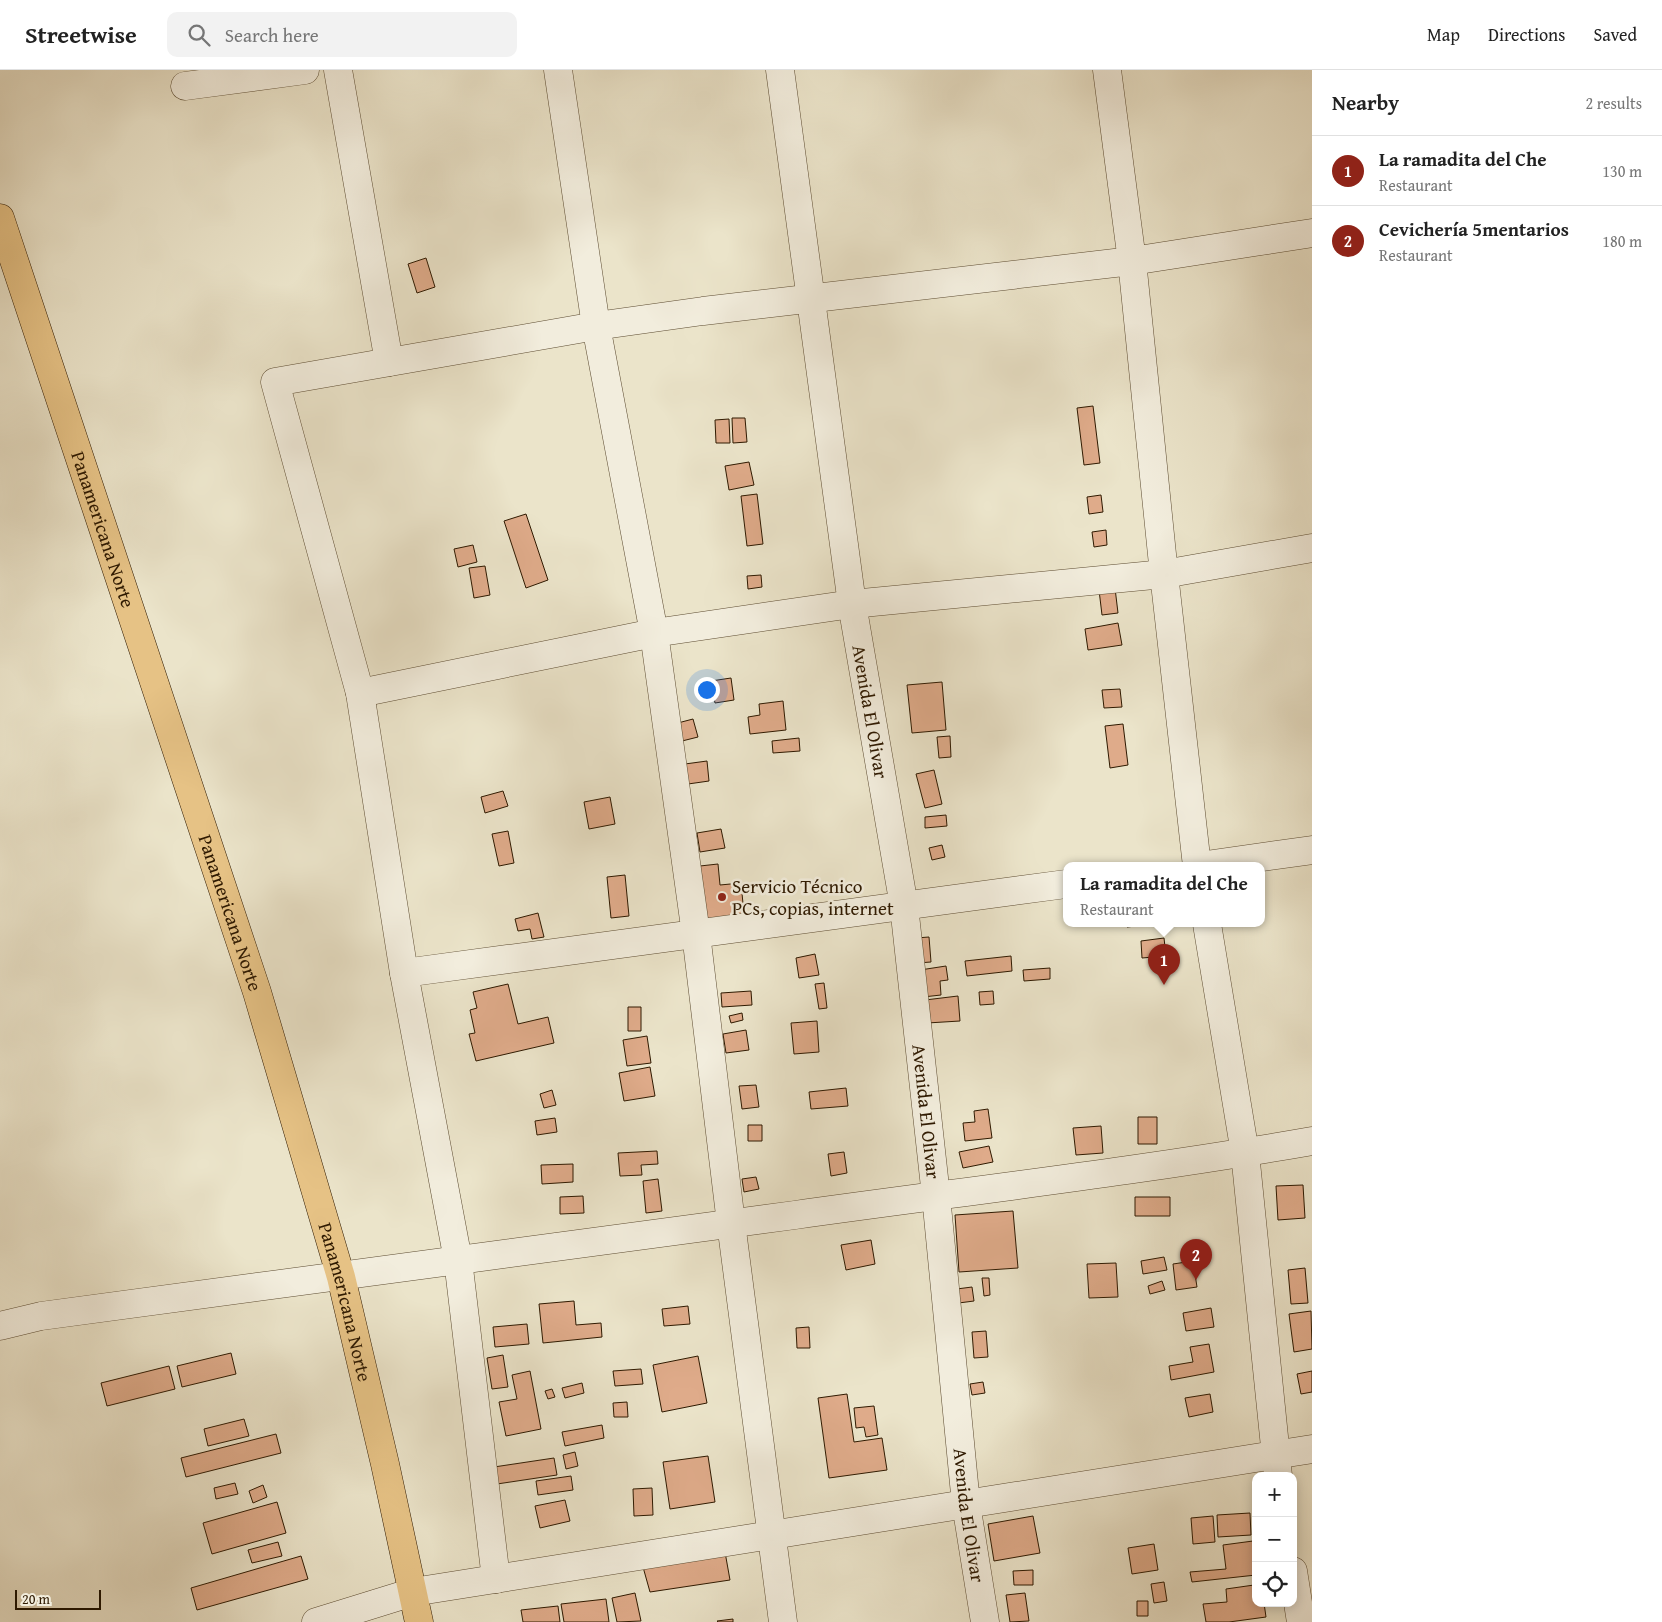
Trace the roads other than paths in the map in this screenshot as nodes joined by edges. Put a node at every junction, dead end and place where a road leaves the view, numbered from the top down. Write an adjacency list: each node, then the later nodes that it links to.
1 (305, 70): 6 (street)
2 (338, 70): 12 (street)
3 (558, 70): 11 (street)
4 (780, 70): 10 (street, Avenida El Olivar)
5 (1107, 70): 9 (street)
6 (185, 86)
7 (0, 218): 31 (highway, Panamericana Norte)
8 (1312, 233): 9 (street)
9 (1132, 261): 10 (street); 14 (street)
10 (810, 298): 11 (street); 15 (street, Avenida El Olivar)
11 (596, 326): 12 (street); 16 (street)
12 (389, 362): 17 (street)
13 (1312, 548): 14 (street)
14 (1164, 574): 15 (street); 19 (street)
15 (852, 604): 16 (street); 22 (street, Avenida El Olivar)
16 (654, 633): 17 (street); 24 (street)
17 (360, 693): 25 (street)
18 (1312, 850): 20 (street)
19 (1198, 862)
20 (1226, 862)
21 (1063, 884): 22 (street)
22 (904, 906): 24 (street); 28 (street, Avenida El Olivar)
23 (1207, 927): 27 (street)
24 (696, 934): 25 (street); 29 (street)
25 (404, 973): 30 (street)
26 (1312, 1141): 27 (street)
27 (1246, 1153): 28 (street); 34 (street)
28 (936, 1196): 29 (street); 35 (street, Avenida El Olivar)
29 (731, 1223): 30 (street); 36 (street)
30 (458, 1260): 31 (street); 37 (street)
31 (341, 1277): 32 (street); 38 (highway, Panamericana Norte)
32 (0, 1326)
33 (1312, 1449): 34 (street)
34 (1277, 1465): 35 (street)
35 (966, 1504): 36 (street); 43 (street, Avenida El Olivar)
36 (770, 1535): 37 (street); 42 (street)
37 (496, 1579): 38 (street)
38 (413, 1592): 40 (street); 41 (highway, Panamericana Norte)
39 (1297, 1596): 44 (street)
40 (316, 1622)
41 (419, 1622)
42 (783, 1622)
43 (985, 1622)
44 (1301, 1622)

